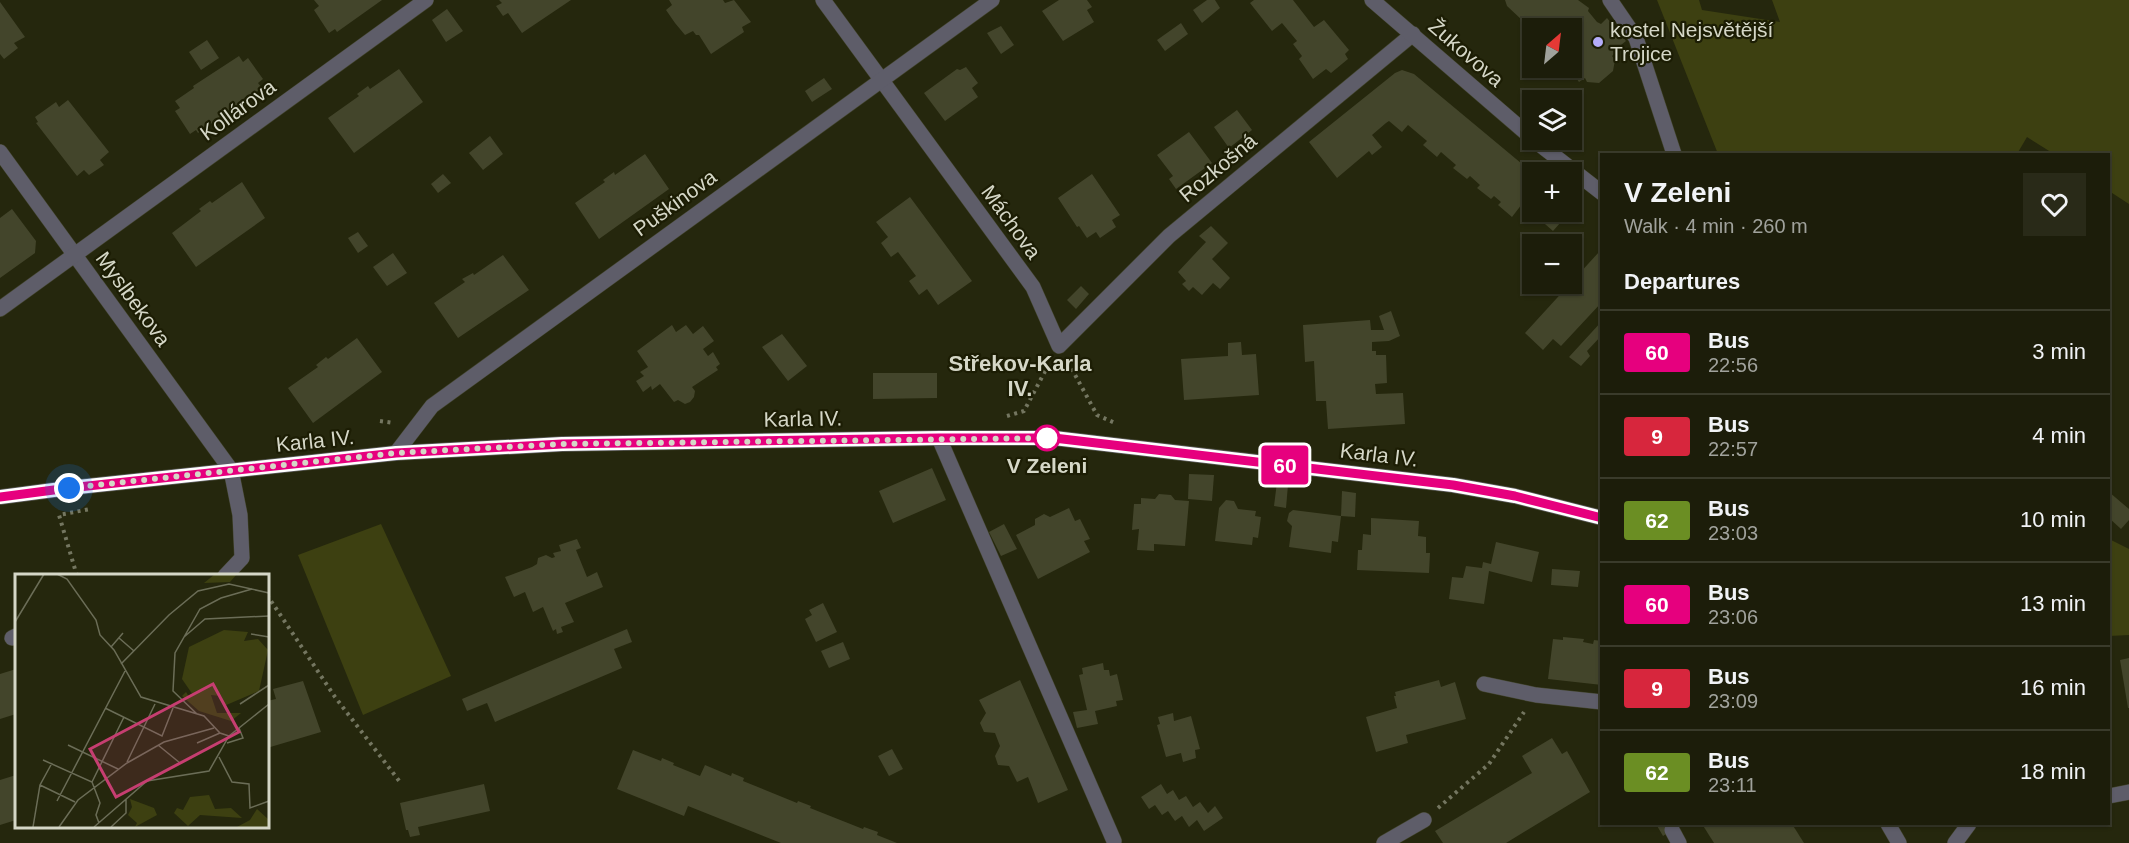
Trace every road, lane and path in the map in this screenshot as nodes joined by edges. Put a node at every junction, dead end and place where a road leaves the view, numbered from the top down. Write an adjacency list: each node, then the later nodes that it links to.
1 (426, 0): 13 (street, Kollárova)
2 (823, 0): 7 (street, Máchova)
3 (992, 0): 7 (street, Puškinova)
4 (1372, 0): 6 (street, Žukovova)
5 (1610, 0): 11 (street)
6 (1413, 34): 8 (street, Žukovova); 15 (street, Rozkošná)
7 (881, 79): 15 (street, Máchova); 19 (street, Puškinova)
8 (1522, 129)
9 (1547, 150): 12 (street, Žukovova)
10 (0, 152): 13 (street, Myslbekova)
11 (1674, 153)
12 (1600, 191)
13 (75, 254): 14 (street, Kollárova); 20 (street, Myslbekova)
14 (0, 309)
15 (1059, 346): 16 (path); 17 (path)
16 (1002, 417)
17 (1124, 428)
18 (939, 438): 19 (street, Karla IV.); 22 (street, Karla IV.); 36 (street)
19 (396, 453): 20 (street, Karla IV.)
20 (231, 470): 21 (street, Karla IV.); 25 (street)
21 (0, 497)
22 (1600, 517)
23 (62, 527): 24 (path)
24 (76, 574)
25 (227, 574)
26 (268, 598): 30 (path)
27 (1484, 684): 28 (street)
28 (1536, 695): 29 (street); 33 (path)
29 (1600, 702)
30 (400, 782)
31 (2129, 792): 32 (street)
32 (2110, 796)
33 (1424, 820): 37 (street)
34 (1889, 825): 38 (street)
35 (1969, 825): 39 (street)
36 (1114, 841)
37 (1384, 843)
38 (1899, 843)
39 (1955, 843)

